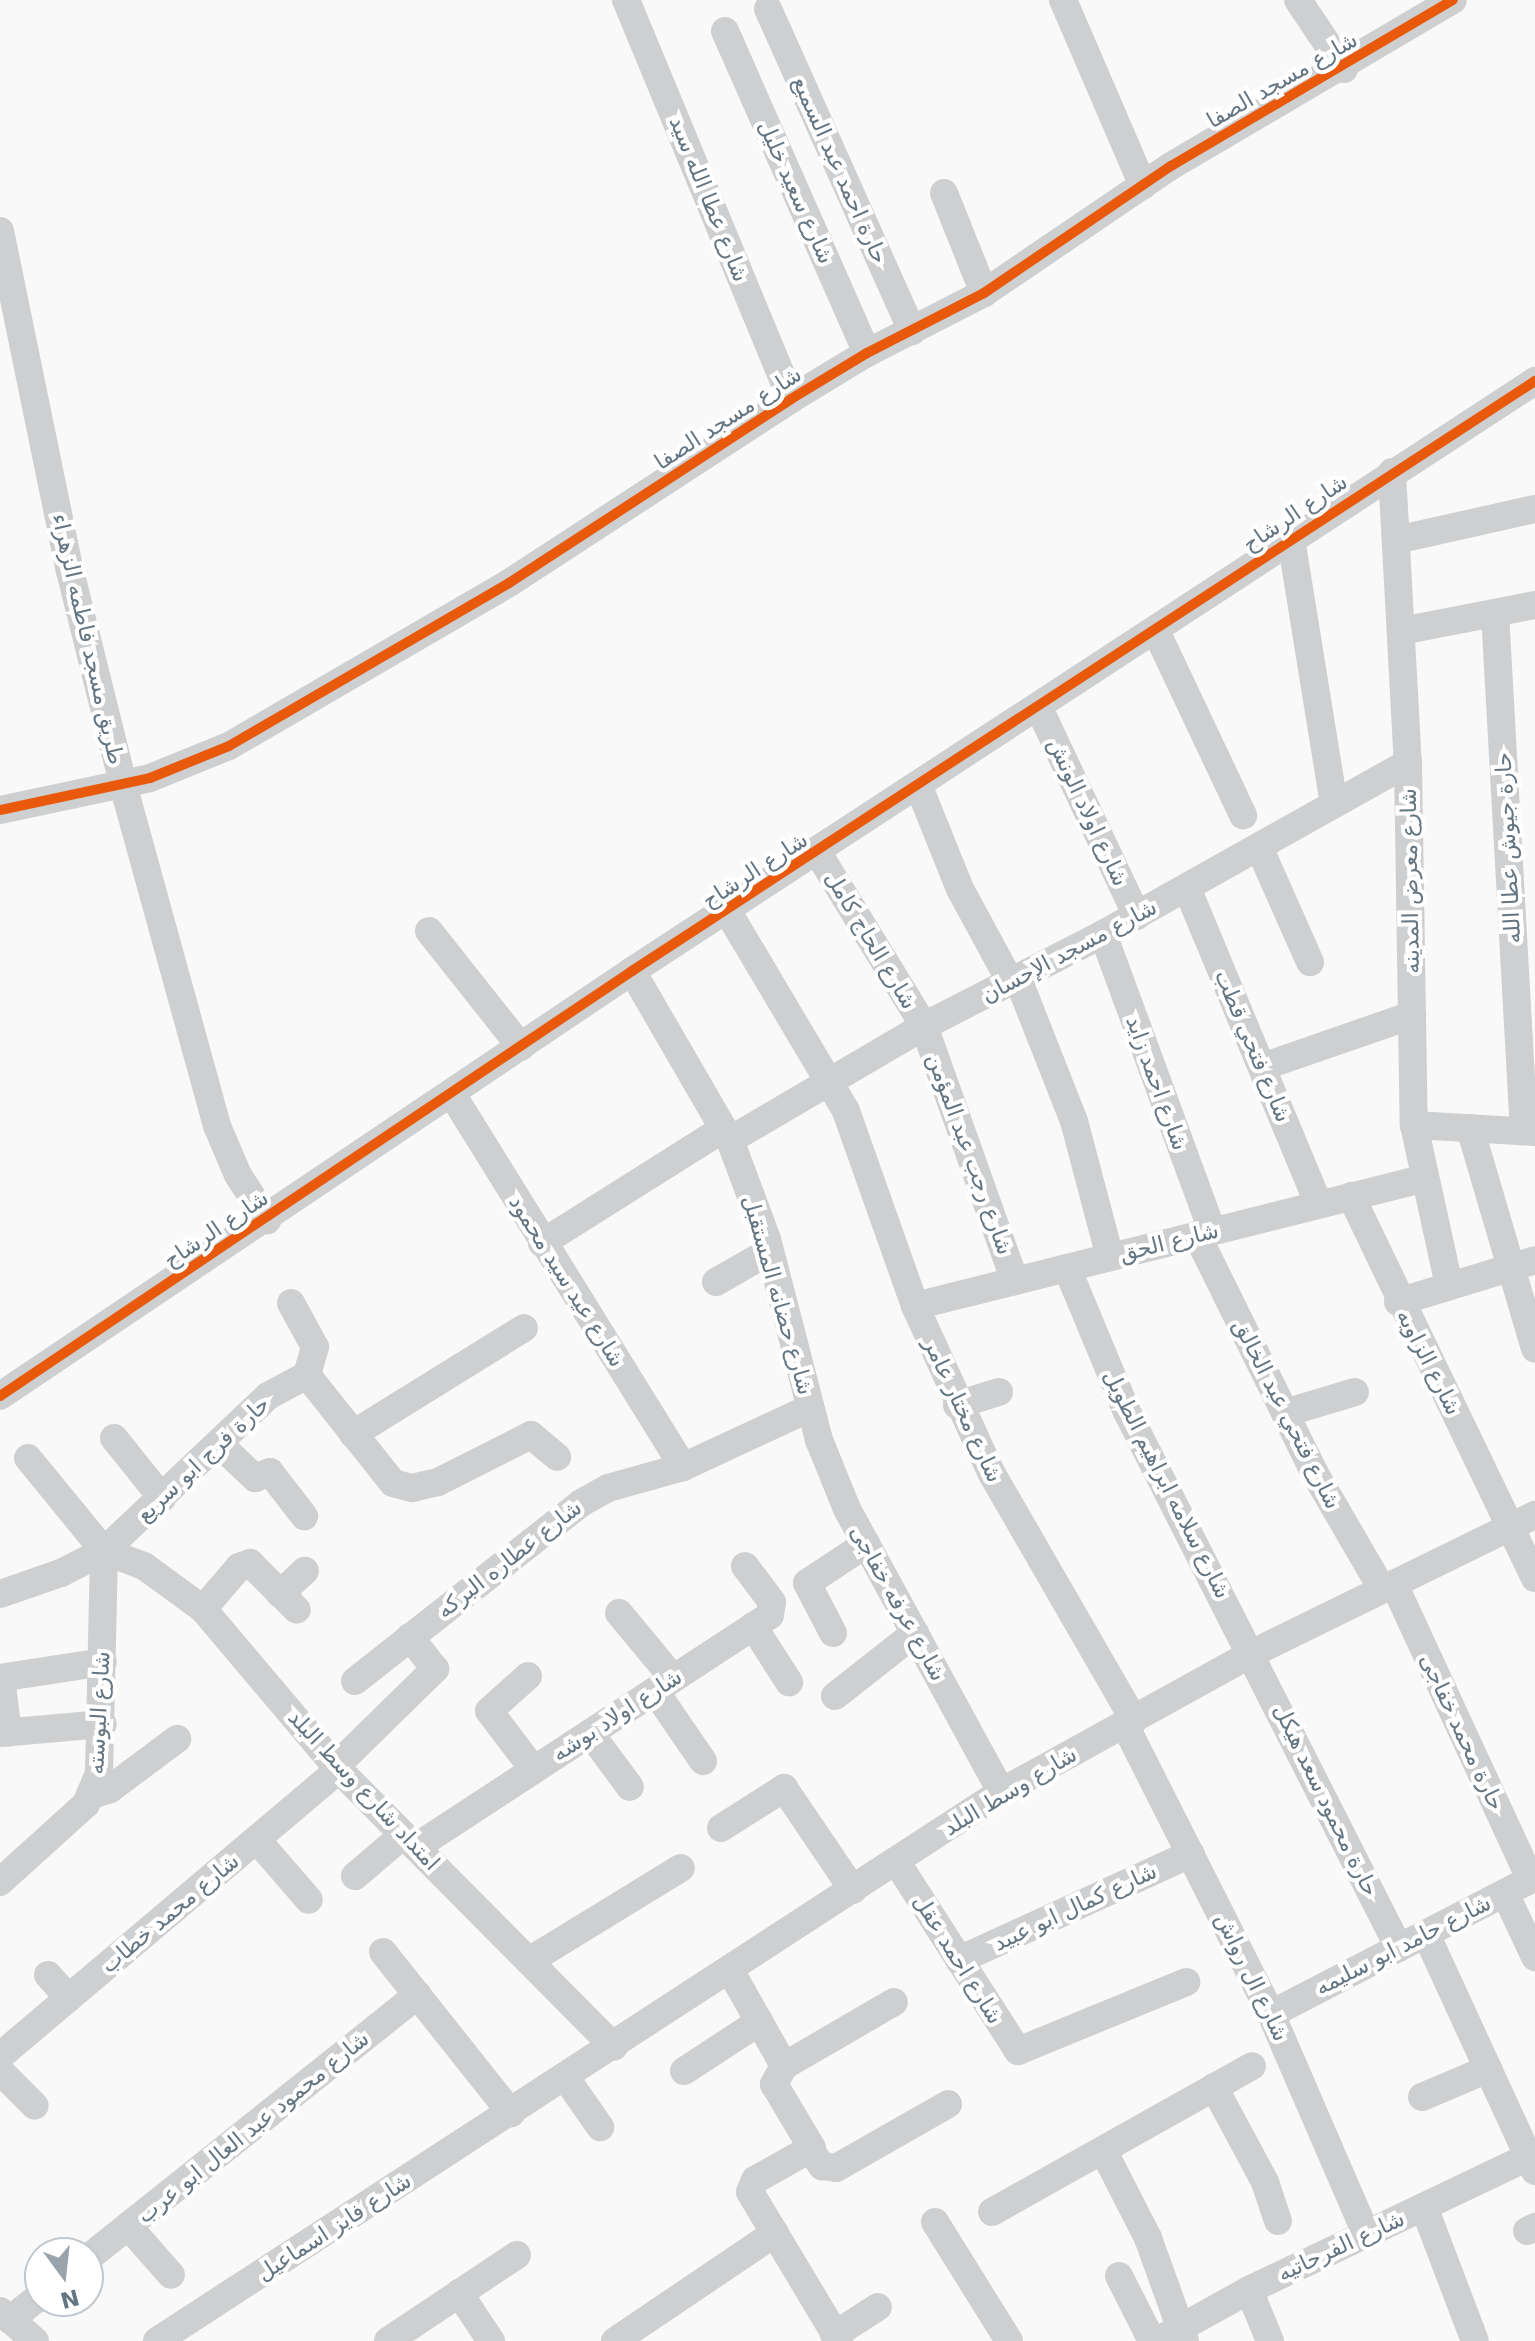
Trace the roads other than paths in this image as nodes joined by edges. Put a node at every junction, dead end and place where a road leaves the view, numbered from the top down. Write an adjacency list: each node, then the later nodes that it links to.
1 (626, 0): 15 (street, شارع عطا الله سيد)
2 (1063, 0): 8 (street)
3 (1298, 0): 7 (street)
4 (1453, 0): 7 (street, شارع مسجد الصفا)
5 (768, 9): 12 (street, حارة احمد عبد السميع)
6 (725, 31): 13 (street, شارع سعيد خليل)
7 (1344, 69): 8 (street, شارع مسجد الصفا)
8 (1143, 186): 11 (street, شارع مسجد الصفا)
9 (944, 193): 11 (street)
10 (0, 231): 27 (street, طريق مسجد فاطمه الزهراء)
11 (984, 293): 12 (street, شارع مسجد الصفا)
12 (912, 331): 13 (street, شارع مسجد الصفا)
13 (867, 353): 15 (street, شارع مسجد الصفا)
14 (1535, 381): 16 (street, شارع الرشاح)
15 (791, 399): 27 (street, شارع مسجد الصفا)
16 (1392, 472): 18 (street, شارع الرشاح); 19 (street, شارع معرض المدينه)
17 (1535, 509): 19 (street)
18 (1291, 539): 22 (street, شارع الرشاح); 28 (street)
19 (1396, 540): 23 (street, شارع معرض المدينه)
20 (1535, 605): 21 (street)
21 (1495, 613): 23 (street); 50 (street, حارة جيوش عطا الله)
22 (1156, 631): 24 (street, شارع الرشاح); 30 (street)
23 (1401, 631): 25 (street, شارع معرض المدينه)
24 (1039, 708): 26 (street, شارع الرشاح); 36 (street, شارع اولاد الونش)
25 (1408, 763): 28 (street, شارع مسجد الإحسان); 42 (street, شارع معرض المدينه)
26 (919, 787): 33 (street, شارع الرشاح); 41 (street)
27 (125, 792): 29 (street, شارع مسجد الصفا); 31 (street, شارع مسجد الصفا); 55 (street, طريق مسجد فاطمه الزهراء)
28 (1334, 804): 32 (street, شارع مسجد الإحسان)
29 (0, 810)
30 (1243, 815)
31 (0, 829)
32 (1259, 847): 34 (street, شارع مسجد الإحسان); 39 (street)
33 (818, 853): 35 (street, شارع الرشاح); 43 (street, شارع الحاج كامل)
34 (1187, 888): 36 (street, شارع مسجد الإحسان); 45 (street, شارع فتحي قطب)
35 (728, 912): 40 (street, شارع الرشاح); 46 (street, شارع مختار عامر)
36 (1137, 916): 38 (street, شارع مسجد الإحسان)
37 (429, 931): 44 (street)
38 (1103, 934): 41 (street, شارع مسجد الإحسان); 56 (street, شارع احمد زايد)
39 (1310, 962)
40 (632, 971): 44 (street, شارع الرشاح); 51 (street, شارع حضانه المستقبل)
41 (1014, 981): 43 (street, شارع مسجد الإحسان); 59 (street)
42 (1412, 1015): 45 (street); 48 (street, شارع معرض المدينه)
43 (924, 1026): 46 (street, شارع مسجد الإحسان); 62 (street, شارع رجب عبد المؤمن)
44 (521, 1047): 47 (street, شارع الرشاح)
45 (1262, 1067): 54 (street, شارع فتحي قطب)
46 (831, 1082): 51 (street, شارع مسجد الإحسان); 67 (street, شارع مختار عامر)
47 (452, 1094): 55 (street, شارع الرشاح); 57 (street, شارع عيد سيد محمود)
48 (1414, 1125): 49 (street); 52 (street, شارع معرض المدينه)
49 (1470, 1128): 50 (street); 60 (street)
50 (1530, 1132)
51 (726, 1134): 57 (street, شارع مسجد الإحسان); 58 (street, شارع حضانه المستقبل)
52 (1422, 1179): 53 (street, شارع الحق); 64 (street, شارع معرض المدينه)
53 (1351, 1196): 54 (street, شارع الحق); 65 (street, شارع الزاويه)
54 (1319, 1205): 56 (street, شارع الحق)
55 (267, 1220): 73 (street, شارع الرشاح)
56 (1204, 1233): 59 (street, شارع الحق); 76 (street, شارع فتحي عبد الخالق)
57 (542, 1243): 82 (street, شارع عيد سيد محمود)
58 (770, 1251): 63 (street); 75 (street, شارع حضانه المستقبل)
59 (1110, 1257): 61 (street, شارع الحق)
60 (1522, 1264): 64 (street); 69 (street)
61 (1067, 1268): 62 (street, شارع الحق); 99 (street, شارع سلامه ابراهيم الطويل)
62 (1015, 1281): 67 (street, شارع الحق)
63 (716, 1282)
64 (1449, 1286): 65 (street)
65 (1398, 1302): 85 (street, شارع الزاويه)
66 (291, 1303): 70 (street)
67 (915, 1306): 74 (street, شارع مختار عامر)
68 (524, 1328): 77 (street)
69 (1535, 1349)
70 (307, 1375): 77 (street); 79 (street, حارة فرج ابو سريع)
71 (999, 1392): 74 (street)
72 (1355, 1392): 76 (street)
73 (0, 1396)
74 (957, 1405): 107 (street, شارع مختار عامر)
75 (810, 1408): 82 (street, شارع عطاره البركه); 86 (street, شارع عرفه خفاجى)
76 (1285, 1413): 91 (street, شارع فتحي عبد الخالق)
77 (353, 1434): 80 (street)
78 (114, 1438): 83 (street)
79 (219, 1444): 83 (street, حارة فرج ابو سريع); 84 (street)
80 (557, 1457)
81 (28, 1458): 87 (street)
82 (683, 1467): 98 (street, شارع عطاره البركه)
83 (162, 1498): 87 (street, حارة فرج ابو سريع)
84 (304, 1516)
85 (1523, 1520): 90 (street, شارع الزاويه); 91 (street, شارع وسط البلد)
86 (866, 1544): 96 (street); 97 (street, شارع عرفه خفاجى)
87 (104, 1551): 92 (street, حارة فرج ابو سريع); 93 (street, امتداد شارع وسط البلد); 100 (street, شارع البوسته)
88 (745, 1566): 95 (street)
89 (305, 1571): 93 (street)
90 (1535, 1578)
91 (1388, 1587): 99 (street, شارع وسط البلد); 125 (street, حارة محمد خفاجى)
92 (0, 1594)
93 (203, 1609): 113 (street, امتداد شارع وسط البلد)
94 (619, 1613): 105 (street)
95 (753, 1626): 104 (street); 105 (street, شارع اولاد بوشه)
96 (833, 1633)
97 (915, 1633): 106 (street); 116 (street, شارع عرفه خفاجى)
98 (410, 1637): 103 (street, شارع عطاره البركه); 113 (street, شارع محمد خطاب)
99 (1253, 1653): 107 (street, شارع وسط البلد); 131 (street, حارة محمود سعد هيكل)
100 (103, 1662): 102 (street); 108 (street, شارع البوسته)
101 (528, 1676): 114 (street)
102 (1, 1678): 109 (street)
103 (355, 1681)
104 (789, 1682)
105 (664, 1684): 110 (street, شارع اولاد بوشه); 112 (street)
106 (835, 1696)
107 (1130, 1723): 116 (street, شارع وسط البلد); 121 (street, شارع ال رواش)
108 (103, 1724): 109 (street); 117 (street, شارع البوسته)
109 (4, 1733)
110 (590, 1733): 114 (street, شارع اولاد بوشه); 115 (street)
111 (177, 1739): 117 (street)
112 (703, 1761)
113 (338, 1768): 119 (street, شارع محمد خطاب); 120 (street, امتداد شارع وسط البلد)
114 (534, 1770): 120 (street, شارع اولاد بوشه)
115 (630, 1787)
116 (1001, 1792): 122 (street, شارع وسط البلد)
117 (92, 1795): 126 (street, شارع البوسته)
118 (721, 1828): 127 (street)
119 (257, 1840): 129 (street); 140 (street, شارع محمد خطاب)
120 (410, 1841): 124 (street, شارع اولاد بوشه); 135 (street, امتداد شارع وسط البلد)
121 (1191, 1854): 134 (street, شارع كمال ابو عبيد); 142 (street, شارع ال رواش)
122 (896, 1861): 127 (street, شارع وسط البلد); 134 (street, شارع احمد عقل)
123 (681, 1868): 135 (street)
124 (355, 1876)
125 (1533, 1878): 128 (street, شارع حامد ابو سليمه)
126 (0, 1882)
127 (853, 1890): 136 (street, شارع وسط البلد)
128 (1505, 1893): 130 (street, شارع حامد ابو سليمه); 133 (street)
129 (309, 1900)
130 (1426, 1934): 131 (street, شارع حامد ابو سليمه); 148 (street)
131 (1399, 1948): 142 (street, شارع حامد ابو سليمه)
132 (383, 1952): 139 (street)
133 (1535, 1957)
134 (959, 1960): 138 (street, شارع احمد عقل)
135 (529, 1961): 144 (street, امتداد شارع وسط البلد)
136 (730, 1970): 143 (street); 144 (street, شارع وسط البلد)
137 (48, 1975): 140 (street)
138 (1186, 1982)
139 (418, 1995): 156 (street); 165 (street, شارع محمود عبد العال ابو عرب)
140 (69, 1998): 145 (street, شارع محمد خطاب)
141 (894, 2002): 146 (street)
142 (1271, 2014): 167 (street, شارع ال رواش)
143 (759, 2022): 146 (street); 150 (street)
144 (614, 2047): 151 (street, شارع وسط البلد)
145 (0, 2056)
146 (784, 2066): 159 (street)
147 (1252, 2066): 152 (street)
148 (1488, 2069): 153 (street); 160 (street)
149 (0, 2071): 155 (street)
150 (684, 2071)
151 (566, 2078): 156 (street, شارع وسط البلد); 157 (street)
152 (1214, 2087): 158 (street); 163 (street)
153 (1422, 2097)
154 (948, 2104): 159 (street)
155 (35, 2106)
156 (511, 2113): 180 (street, شارع فايز اسماعيل)
157 (600, 2127)
158 (1103, 2150): 162 (street); 178 (street)
159 (811, 2151): 166 (street)
160 (1532, 2164): 161 (street, شارع الفرحاتيه)
161 (1424, 2207): 167 (street, شارع الفرحاتيه); 186 (street)
162 (992, 2212)
163 (1278, 2221)
164 (935, 2222): 184 (street)
165 (128, 2226): 168 (street, شارع محمود عبد العال ابو عرب); 170 (street)
166 (775, 2233): 177 (street); 183 (street)
167 (1366, 2234): 172 (street, شارع الفرحاتيه)
168 (104, 2245)
169 (517, 2255): 173 (street)
170 (171, 2275)
171 (1119, 2276): 178 (street)
172 (1249, 2290): 178 (street, شارع الفرحاتيه); 185 (street)
173 (459, 2293): 181 (street); 182 (street)
174 (24, 2305): 176 (street)
175 (878, 2307): 177 (street)
176 (5, 2315): 179 (street)
177 (836, 2338)
178 (1169, 2338)
179 (35, 2341)
180 (157, 2341)
181 (388, 2341)
182 (491, 2341)
183 (615, 2341)
184 (1009, 2341)
185 (1270, 2341)
186 (1475, 2341)

